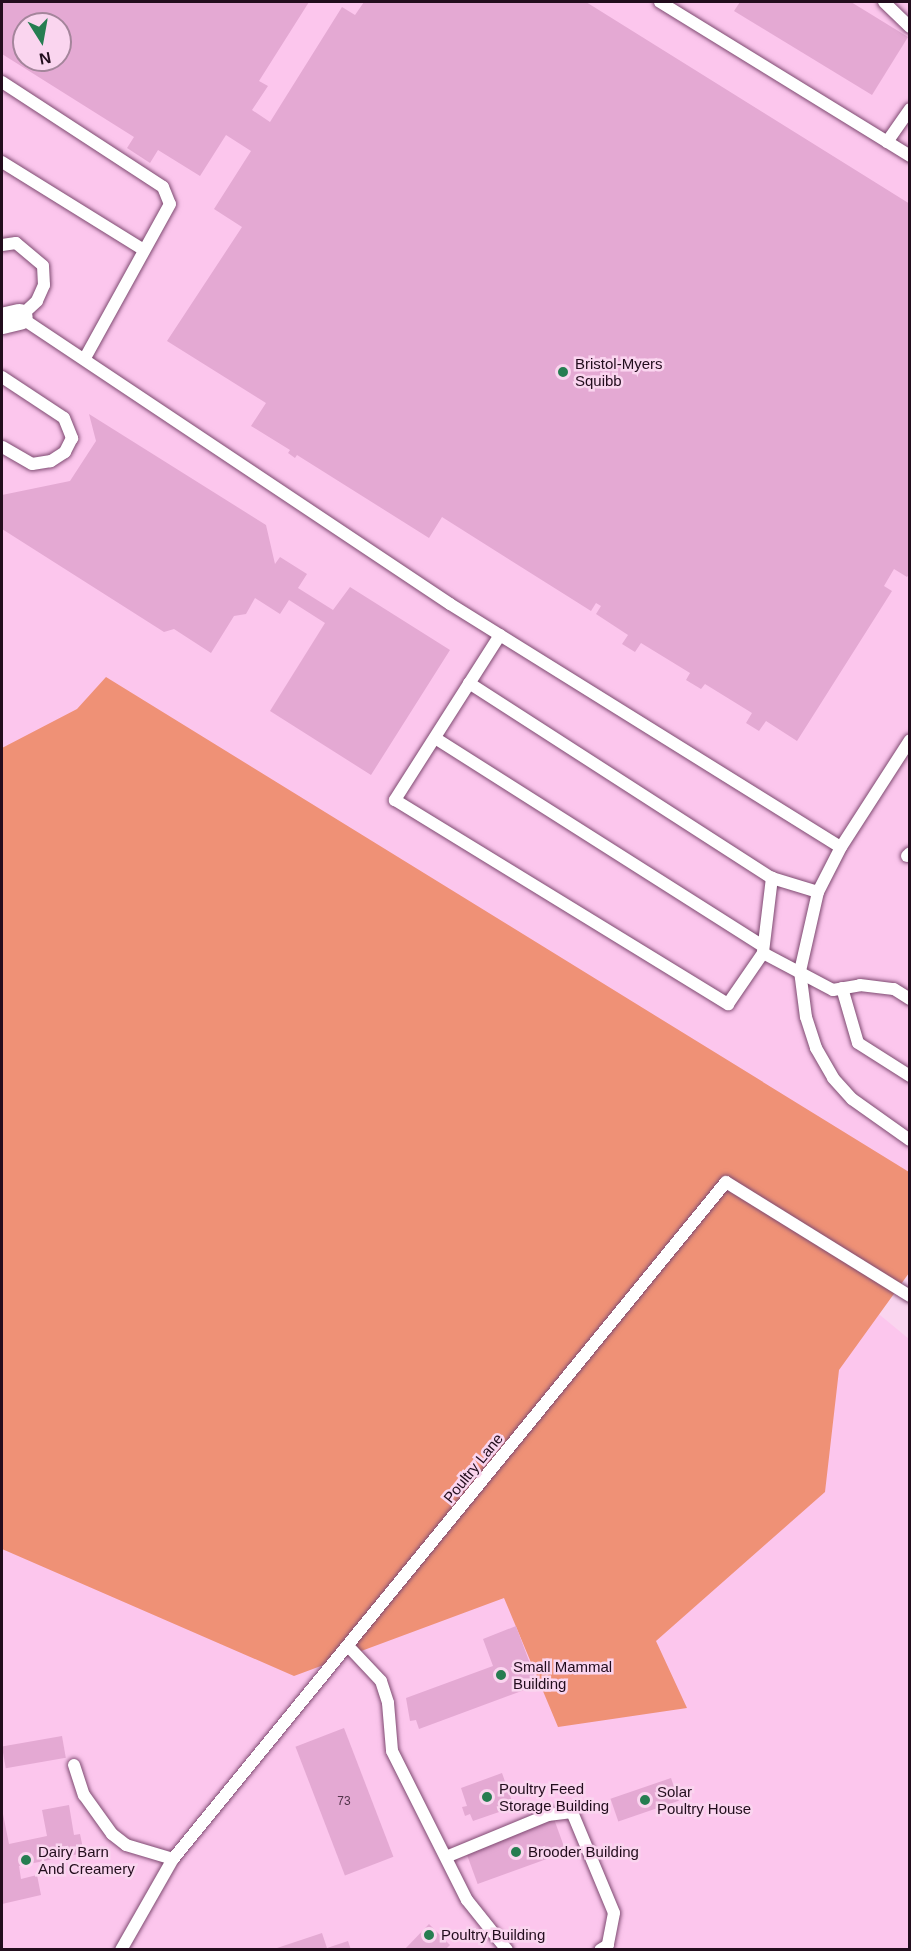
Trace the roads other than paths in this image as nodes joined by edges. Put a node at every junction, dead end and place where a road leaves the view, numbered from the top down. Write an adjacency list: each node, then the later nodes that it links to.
1 (660, 2): 6 (lane)
2 (884, 2): 3 (lane)
3 (909, 27)
4 (2, 82): 10 (lane)
5 (909, 109): 6 (lane)
6 (887, 142): 7 (lane)
7 (909, 156)
8 (2, 162): 10 (lane)
9 (2, 244): 11 (lane)
10 (144, 250): 12 (lane)
11 (10, 319): 12 (lane)
12 (85, 358): 15 (lane)
13 (2, 377): 14 (lane)
14 (2, 447)
15 (500, 635): 16 (lane); 19 (lane)
16 (469, 683): 17 (lane); 20 (lane)
17 (435, 738): 22 (lane); 22 (lane)
18 (909, 740): 19 (lane)
19 (841, 847): 21 (lane)
20 (772, 878): 21 (lane); 22 (lane)
21 (818, 892): 23 (lane)
22 (763, 949): 23 (lane)
23 (800, 971): 24 (lane); 27 (lane)
24 (842, 988): 25 (lane); 26 (lane)
25 (909, 999)
26 (909, 1076)
27 (909, 1140)
28 (909, 1296): 29 (lane, Poultry Lane)
29 (348, 1646): 31 (lane); 32 (lane, Poultry Lane)
30 (74, 1765): 32 (lane)
31 (446, 1857): 34 (lane); 35 (lane)
32 (173, 1859): 33 (lane, Poultry Lane)
33 (121, 1950)
34 (507, 1950)
35 (600, 1950)

